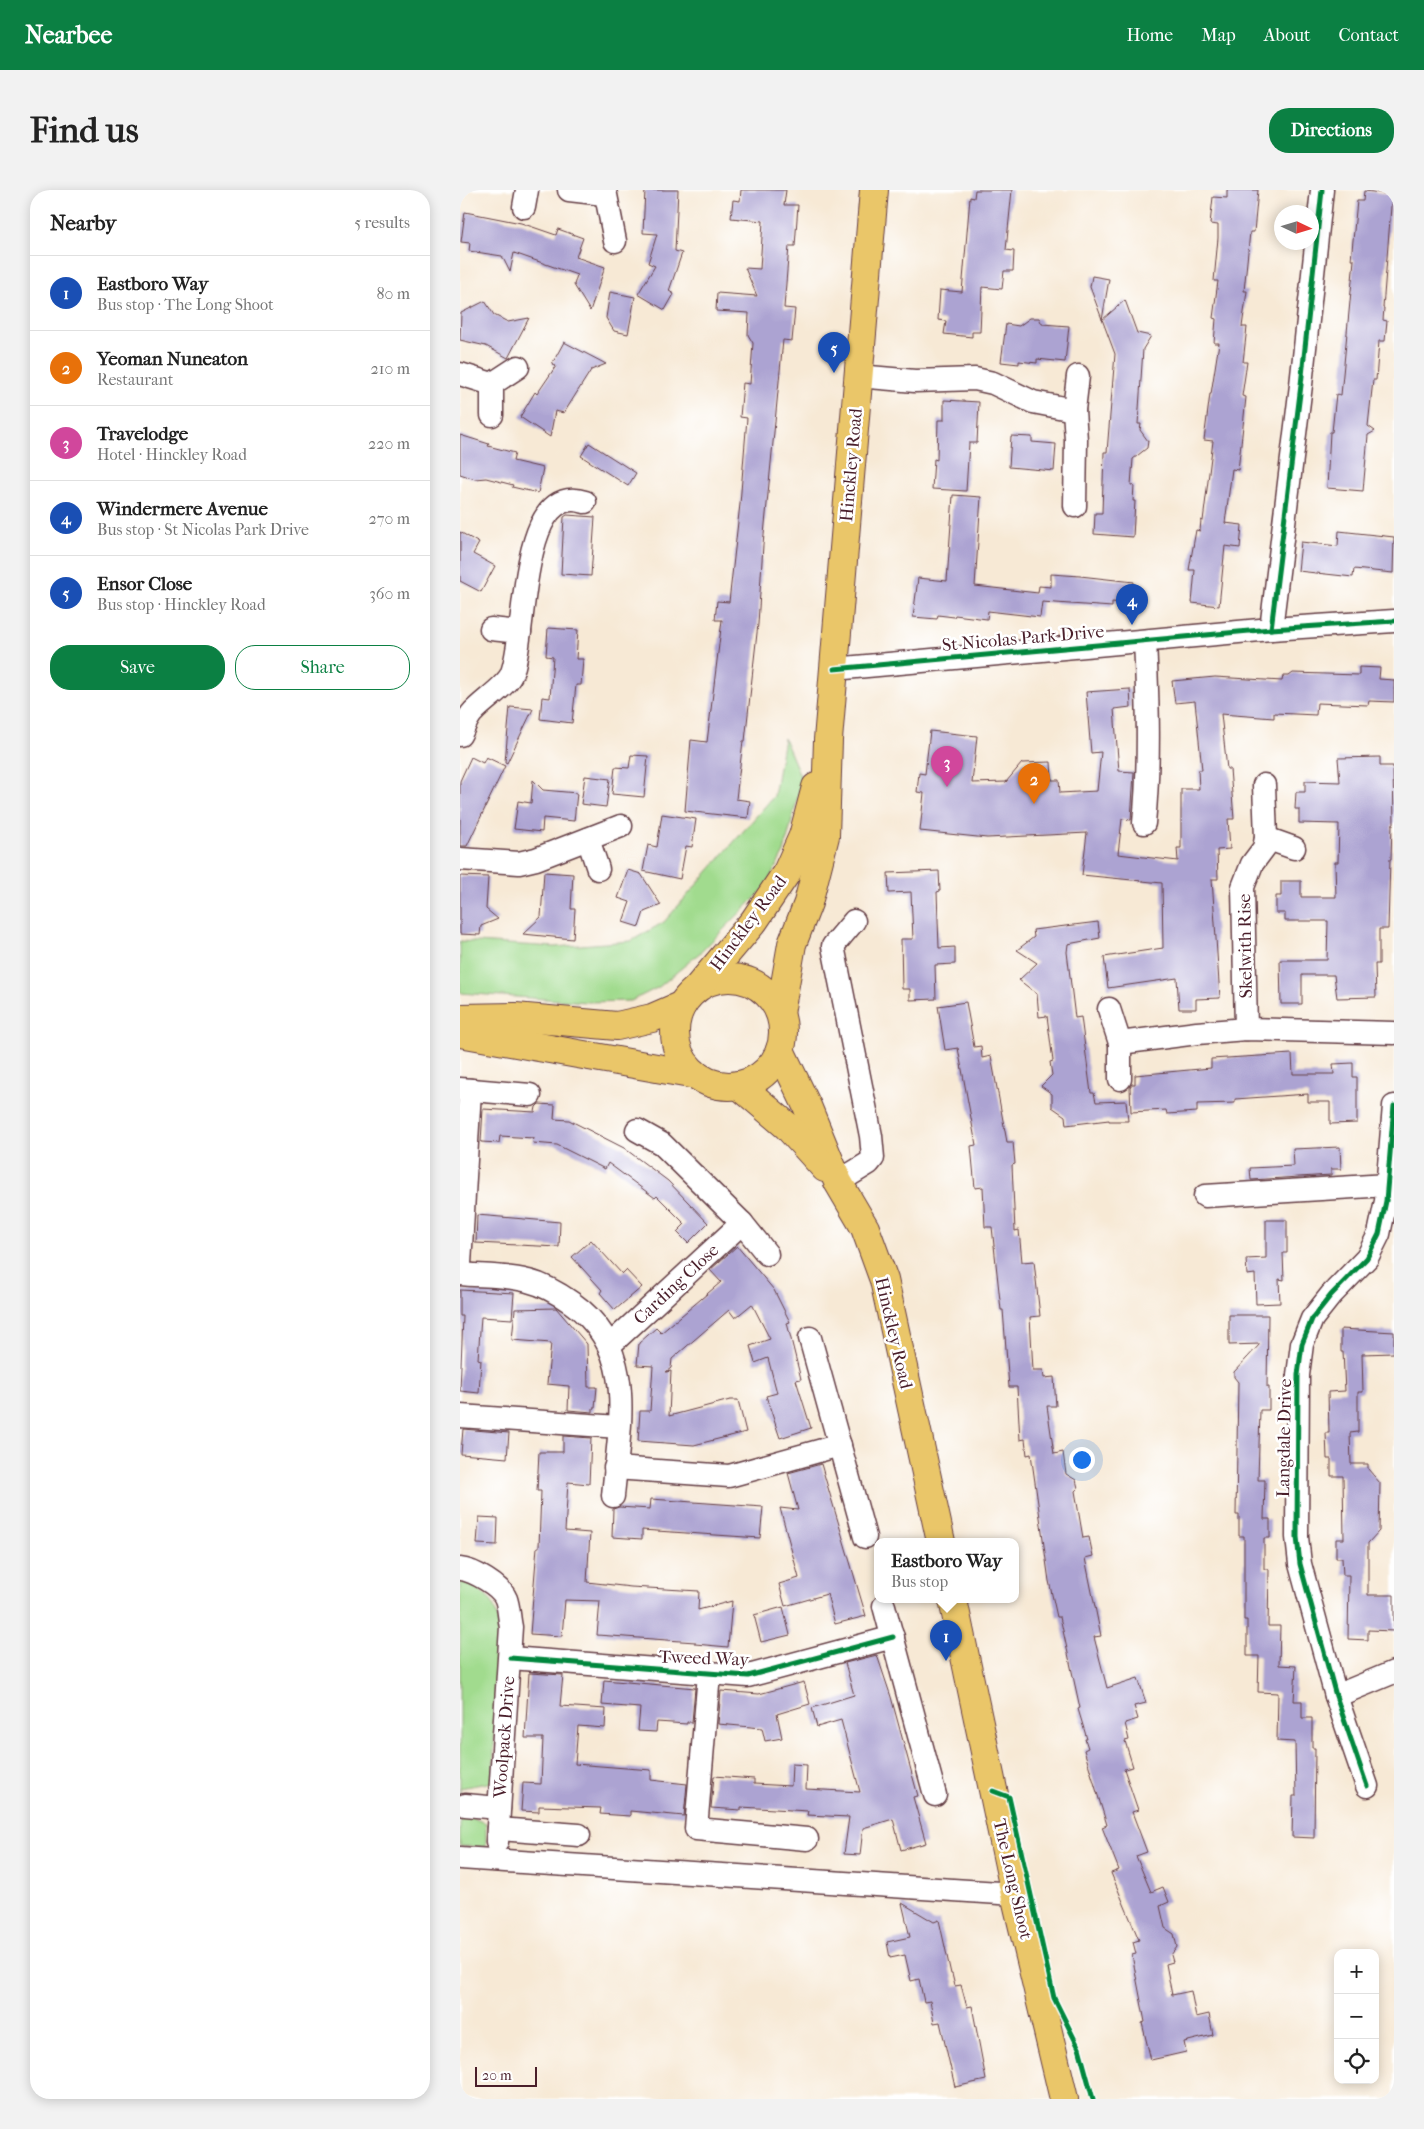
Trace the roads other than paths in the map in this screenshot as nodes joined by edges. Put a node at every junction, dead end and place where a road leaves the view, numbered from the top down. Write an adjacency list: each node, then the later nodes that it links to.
1 (569, 190): 4 (street)
2 (874, 190): 8 (main road, Hinckley Road)
3 (1322, 190): 17 (street)
4 (604, 192): 5 (street)
5 (615, 241)
6 (518, 367): 10 (street)
7 (460, 374): 10 (street)
8 (858, 376): 11 (street); 20 (main road, Hinckley Road)
9 (1078, 376): 11 (street)
10 (492, 384): 12 (street)
11 (1074, 410): 14 (street)
12 (492, 415)
13 (585, 502): 18 (street)
14 (1074, 506)
15 (1394, 621): 17 (street, St Nicolas Park Drive)
16 (490, 629): 18 (street)
17 (1271, 629): 19 (street, St Nicolas Park Drive)
18 (520, 632): 21 (street)
19 (1145, 641): 20 (street, St Nicolas Park Drive); 24 (street)
20 (834, 669): 22 (main road, Hinckley Road)
21 (460, 735)
22 (828, 740): 32 (main road, Hinckley Road); 34 (main road, Hinckley Road)
23 (1264, 785): 27 (street, Skelwith Rise)
24 (1144, 823)
25 (621, 826): 26 (street)
26 (588, 838): 29 (street); 30 (street)
27 (1266, 838): 28 (street); 36 (street, Skelwith Rise)
28 (1294, 848)
29 (460, 859)
30 (598, 868)
31 (854, 921): 48 (street)
32 (690, 996): 34 (main road); 35 (main road); 41 (main road)
33 (1109, 1009): 39 (street)
34 (780, 1013): 40 (main road)
35 (460, 1018)
36 (1246, 1029): 38 (street); 39 (street)
37 (460, 1033): 41 (main road)
38 (1394, 1033)
39 (1120, 1043): 42 (street)
40 (780, 1050): 43 (main road); 48 (main road, Hinckley Road)
41 (696, 1074): 43 (main road)
42 (1120, 1079)
43 (739, 1085): 48 (main road, Hinckley Road)
44 (465, 1089): 45 (street); 53 (street)
45 (530, 1095)
46 (1394, 1106): 49 (street, Langdale Drive)
47 (637, 1130): 51 (street)
48 (838, 1182): 63 (main road, Hinckley Road)
49 (1387, 1184): 50 (street); 71 (street, Langdale Drive)
50 (1205, 1196)
51 (742, 1223): 52 (street); 56 (street, Carding Close)
52 (767, 1254)
53 (460, 1264)
54 (460, 1274): 56 (street)
55 (810, 1338): 59 (street)
56 (610, 1345): 58 (street)
57 (460, 1416): 58 (street)
58 (619, 1427): 60 (street)
59 (840, 1446): 60 (street); 62 (street)
60 (615, 1468): 61 (street)
61 (613, 1496)
62 (865, 1537)
63 (940, 1538)
64 (460, 1569): 68 (street, Woolpack Drive)
65 (954, 1603): 79 (main road, The Long Shoot)
66 (884, 1606): 67 (street)
67 (892, 1637): 70 (street, Tweed Way); 73 (street)
68 (510, 1658): 70 (street, Tweed Way); 75 (street, Woolpack Drive)
69 (1394, 1672): 71 (street)
70 (709, 1674): 77 (street)
71 (1336, 1696): 72 (street, Langdale Drive)
72 (1367, 1786)
73 (935, 1796)
74 (465, 1805): 75 (street)
75 (498, 1826): 76 (street)
76 (579, 1835)
77 (807, 1839)
78 (460, 1858): 79 (street)
79 (1015, 1894): 80 (main road, The Long Shoot)
80 (1064, 2099)

